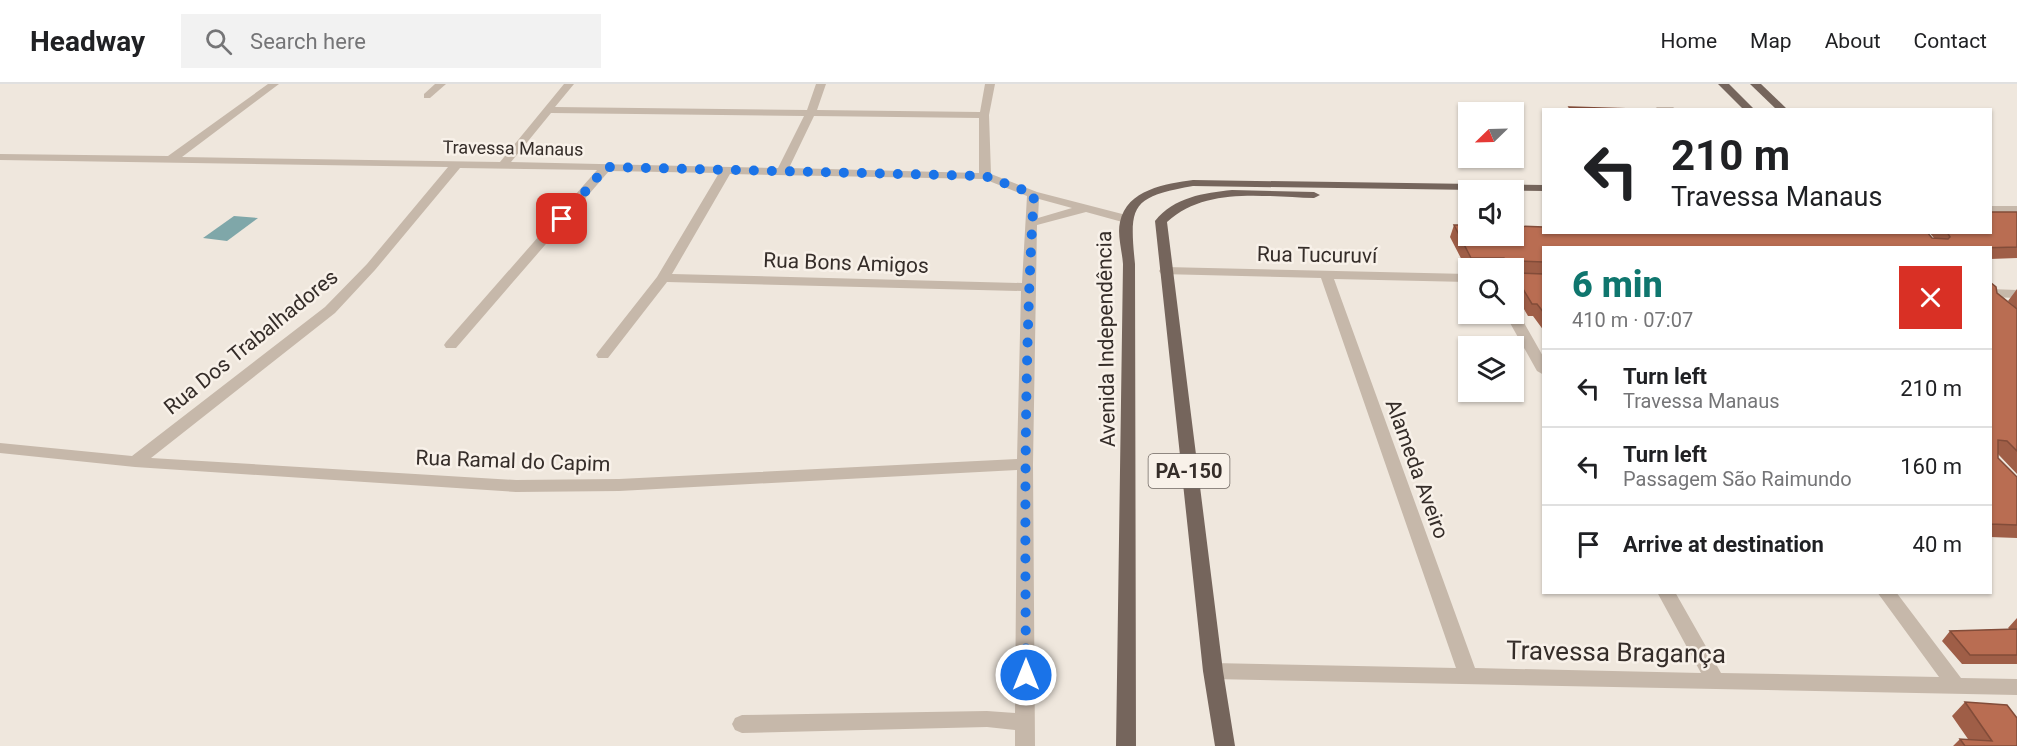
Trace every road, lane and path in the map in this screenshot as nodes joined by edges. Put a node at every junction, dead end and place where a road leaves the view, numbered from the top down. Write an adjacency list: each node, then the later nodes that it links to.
1 (274, 84): 15 (street)
2 (441, 84): 8 (street)
3 (569, 84): 11 (street)
4 (821, 84): 12 (street)
5 (990, 84): 13 (street)
6 (1723, 84): 9 (main road)
7 (1755, 84): 10 (main road)
8 (427, 96)
9 (1747, 108)
10 (1781, 108)
11 (547, 110): 12 (street); 17 (street)
12 (811, 112): 13 (street); 20 (street)
13 (984, 115): 21 (street)
14 (0, 158): 15 (street, Travessa Manaus)
15 (169, 161): 16 (street, Travessa Manaus)
16 (457, 164): 17 (street, Travessa Manaus); 46 (street, Rua Dos Trabalhadores)
17 (503, 165): 18 (street, Travessa Manaus)
18 (606, 167): 19 (street, Travessa Manaus); 42 (street)
19 (728, 170): 20 (street, Travessa Manaus); 34 (street)
20 (782, 172): 21 (street, Travessa Manaus)
21 (985, 176): 23 (street, Travessa Manaus)
22 (1542, 188): 30 (main road, Avenida Independência)
23 (1034, 194): 27 (street, Travessa Manaus); 31 (street)
24 (1458, 197): 32 (main road, PA-150)
25 (1524, 198): 26 (main road)
26 (1542, 198)
27 (1086, 208): 30 (street, Travessa Manaus); 31 (street)
28 (1992, 209): 29 (street)
29 (2017, 210)
30 (1126, 219): 58 (main road, Avenida Independência / PA-150)
31 (1032, 223): 36 (street)
32 (1165, 271): 33 (street, Rua Tucuruví); 50 (main road, PA-150)
33 (1326, 275): 35 (street, Rua Tucuruví); 51 (street, Alameda Aveiro)
34 (663, 278): 36 (street, Rua Bons Amigos); 43 (street)
35 (1458, 278)
36 (1028, 287): 47 (street)
37 (2017, 294): 38 (street)
38 (1992, 295)
39 (1992, 297): 40 (street)
40 (2008, 310)
41 (1518, 324): 44 (street)
42 (451, 345)
43 (603, 355)
44 (1542, 367)
45 (0, 448): 46 (street, Rua Ramal do Capim)
46 (135, 462): 47 (street, Rua Ramal do Capim)
47 (1025, 464): 55 (street)
48 (1667, 594): 52 (street)
49 (1887, 594): 53 (street)
50 (1213, 671): 51 (street, Travessa Bragança); 59 (main road, PA-150)
51 (1468, 676): 52 (street, Travessa Bragança)
52 (1715, 681): 53 (street, Travessa Bragança)
53 (1956, 686): 54 (street, Travessa Bragança)
54 (2017, 687)
55 (1026, 722): 56 (street); 57 (street)
56 (742, 724)
57 (1025, 746)
58 (1126, 746)
59 (1225, 746)

